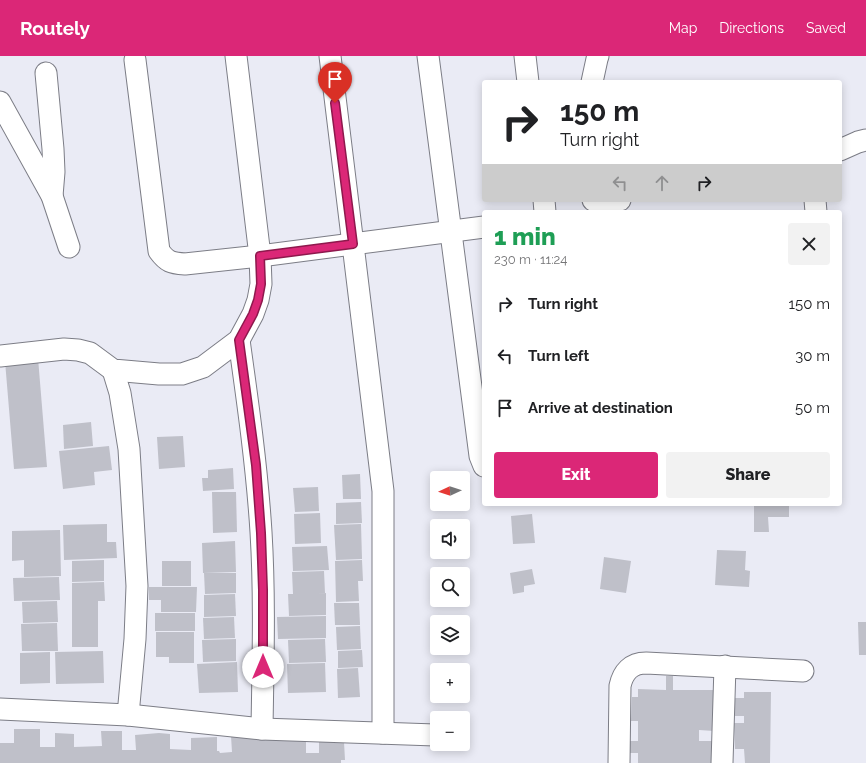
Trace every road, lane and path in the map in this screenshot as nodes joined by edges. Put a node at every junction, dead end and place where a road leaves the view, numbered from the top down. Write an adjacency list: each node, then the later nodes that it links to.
1 (236, 56): 20 (street)
2 (330, 56): 18 (street)
3 (428, 56): 17 (street)
4 (525, 56): 8 (street)
5 (598, 56): 9 (street)
6 (135, 60): 20 (street)
7 (46, 72): 13 (street)
8 (528, 80)
9 (592, 80)
10 (0, 102): 13 (street)
11 (866, 140): 12 (street)
12 (842, 149)
13 (52, 196): 19 (street)
14 (594, 202): 15 (street)
15 (610, 202)
16 (482, 226): 17 (street)
17 (451, 231): 18 (street); 24 (street)
18 (353, 244): 20 (street); 30 (street)
19 (69, 247)
20 (260, 256): 21 (street)
21 (239, 340): 23 (street); 29 (street)
22 (0, 356): 23 (street)
23 (113, 370): 28 (street)
24 (482, 461)
25 (725, 666): 26 (street); 32 (street); 33 (street)
26 (803, 671)
27 (0, 709): 28 (street)
28 (128, 715): 29 (street)
29 (262, 729): 30 (street)
30 (384, 733): 31 (street)
31 (430, 735)
32 (619, 763)
33 (722, 763)

